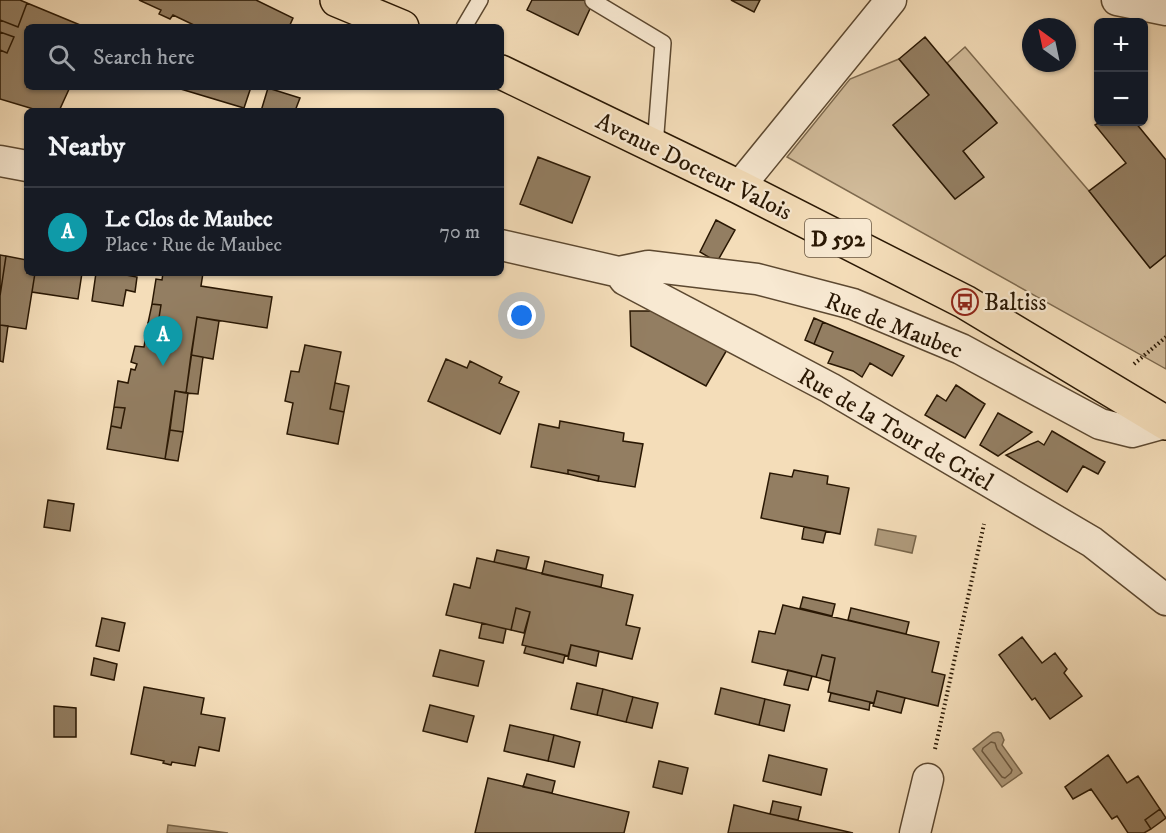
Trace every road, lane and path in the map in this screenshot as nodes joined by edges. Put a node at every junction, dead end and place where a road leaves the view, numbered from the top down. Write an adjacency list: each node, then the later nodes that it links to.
1 (337, 0): 7 (main road)
2 (480, 0): 8 (lane)
3 (891, 0): 13 (street)
4 (1117, 0): 6 (street)
5 (593, 1): 10 (lane)
6 (1166, 10)
7 (395, 24)
8 (466, 24)
9 (504, 73): 10 (main road, Avenue Docteur Valois / D 592)
10 (655, 146): 13 (main road, Avenue Docteur Valois / D 592)
11 (0, 161): 12 (street)
12 (24, 165)
13 (739, 187): 18 (main road, Avenue Docteur Valois / D 592)
14 (504, 246): 15 (street, Rue de Maubec)
15 (619, 272): 18 (street, Rue de Maubec); 20 (street, Rue de la Tour de Criel)
16 (1166, 337): 17 (path)
17 (1133, 365)
18 (1166, 423)
19 (984, 524): 21 (path)
20 (1166, 600)
21 (928, 779): 22 (street)
22 (915, 833)

